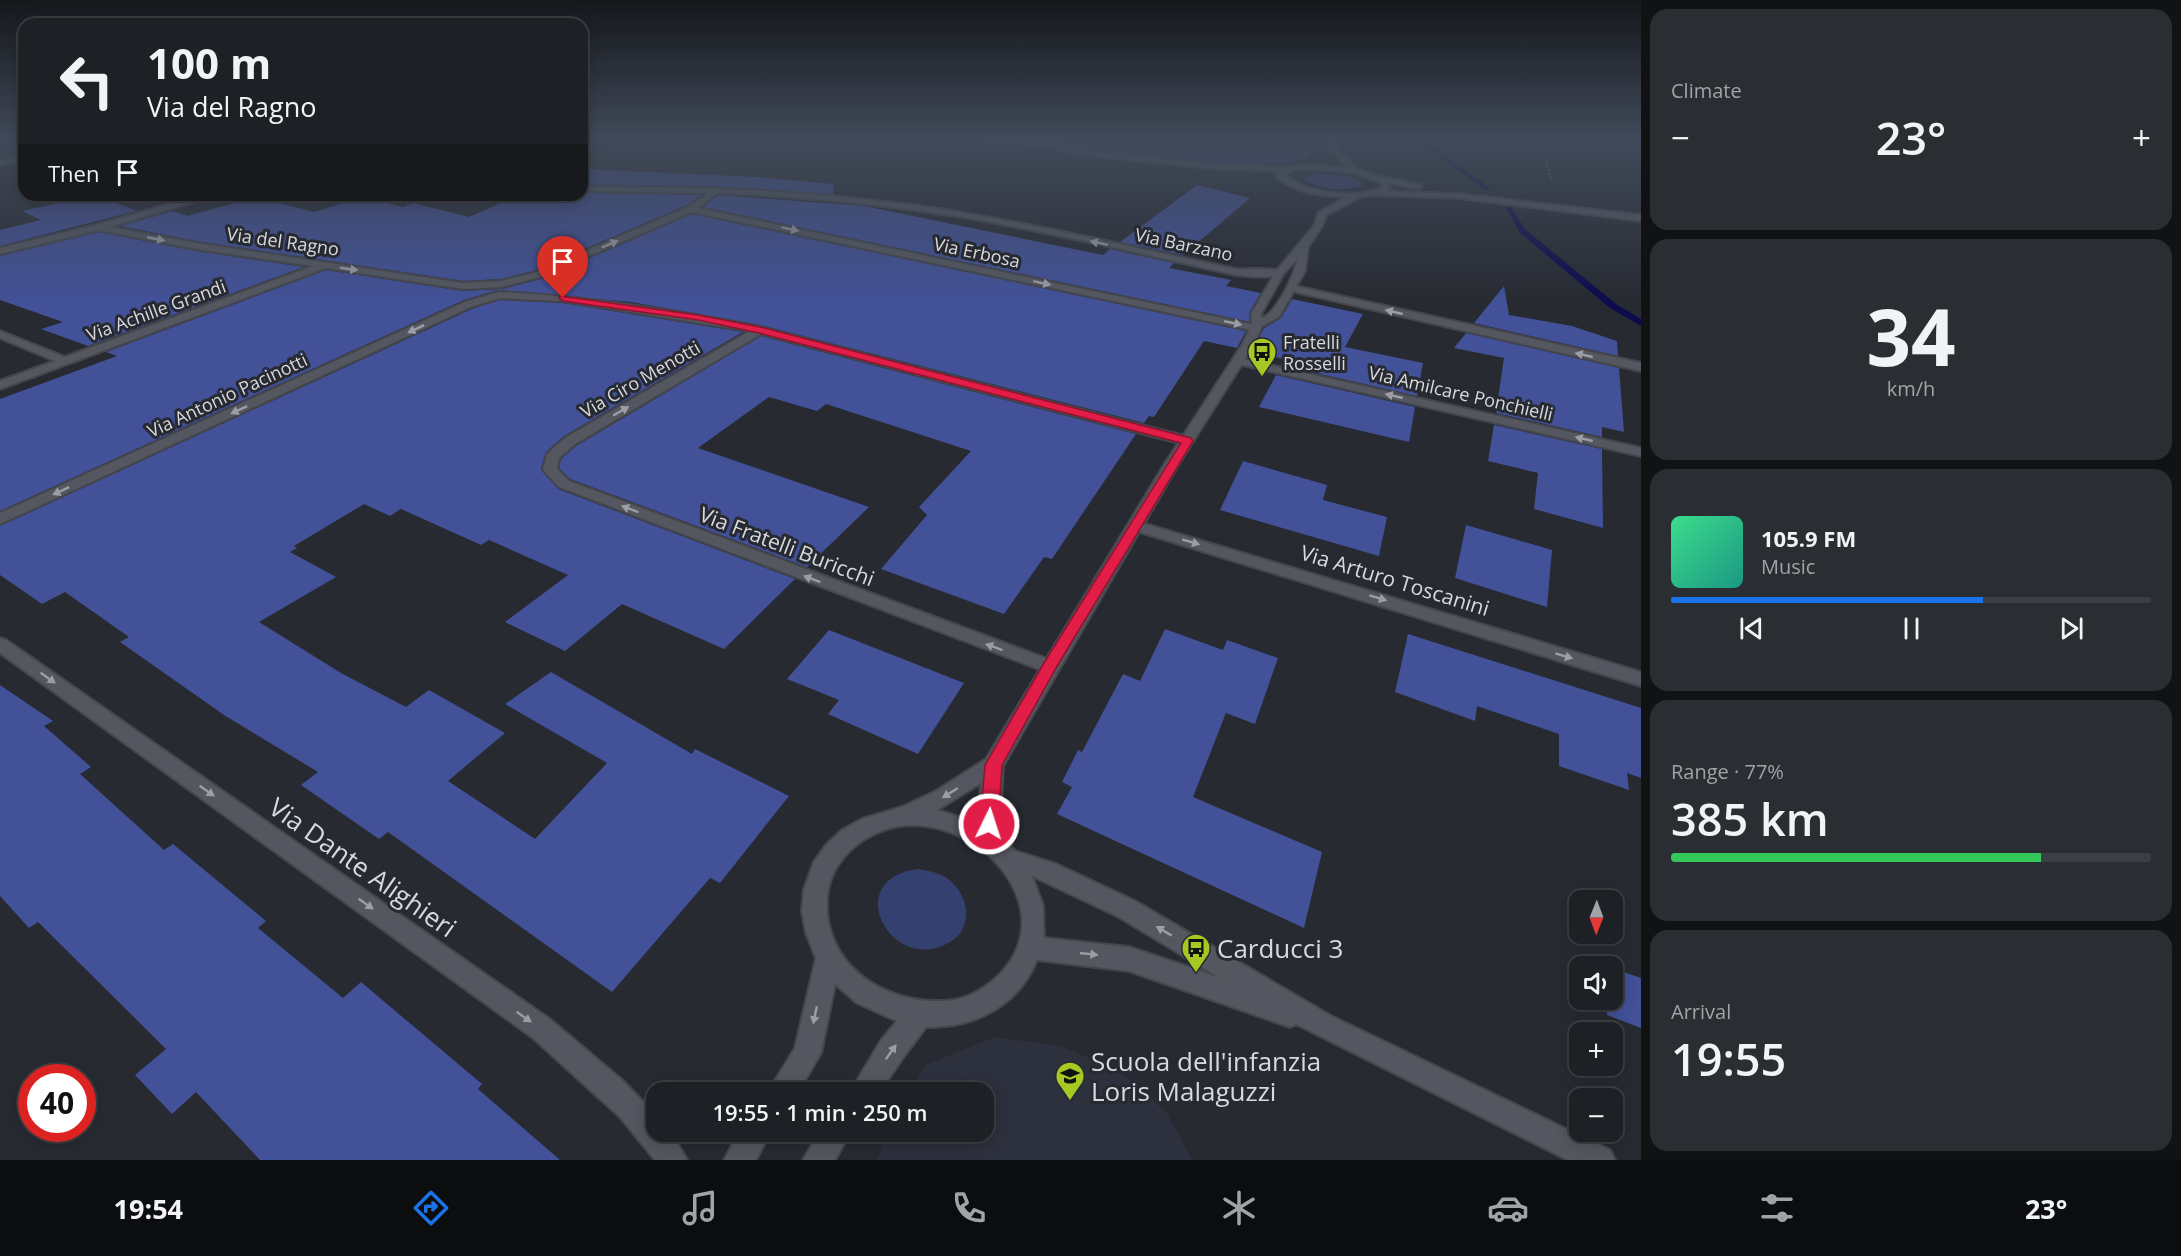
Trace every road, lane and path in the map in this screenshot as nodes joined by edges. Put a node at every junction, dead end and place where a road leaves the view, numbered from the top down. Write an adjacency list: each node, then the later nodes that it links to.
1 (712, 193): 11 (street)
2 (763, 193): 18 (street, Via Barzano, one-way to 2)
3 (1306, 193): 12 (street)
4 (1326, 193): 8 (street)
5 (1375, 193): 8 (street)
6 (1379, 193): 9 (street)
7 (1447, 193): 9 (street)
8 (1361, 195): 12 (street)
9 (1460, 196): 13 (street)
10 (191, 201): 14 (street)
11 (691, 208): 19 (street, one-way to 11); 24 (street, Via Erbosa, one-way to 24)
12 (1322, 214): 15 (street)
13 (1641, 218)
14 (99, 227): 16 (street); 17 (street, Via del Ragno, one-way to 17)
15 (1304, 247): 18 (street); 21 (street)
16 (0, 252)
17 (324, 266): 20 (street, Via del Ragno, one-way to 20); 27 (street, Via Achille Grandi)
18 (1280, 272): 24 (street)
19 (537, 275): 20 (street, Via del Ragno); 22 (street)
20 (463, 286): 23 (street)
21 (1291, 288): 24 (street); 29 (street, one-way to 21)
22 (563, 298): 23 (street, Via Antonio Pacinotti); 25 (street)
23 (469, 304): 34 (street, Via Antonio Pacinotti, one-way to 34)
24 (1256, 326): 28 (street)
25 (760, 330): 31 (street, Via Ciro Menotti, one-way to 25); 32 (street)
26 (0, 334): 27 (street)
27 (65, 361): 30 (street, Via Achille Grandi)
28 (1238, 361): 32 (street); 33 (street, Via Amilcare Ponchielli, one-way to 28)
29 (1641, 367)
30 (0, 385)
31 (570, 441): 37 (street, Via Fratelli Buricchi, one-way to 31)
32 (1187, 441): 35 (street)
33 (1641, 452)
34 (0, 519)
35 (1135, 526): 37 (street); 38 (street, Via Arturo Toscanini, one-way to 38)
36 (0, 644): 50 (street, Via Dante Alighieri, one-way to 50)
37 (1049, 667): 39 (street)
38 (1641, 679)
39 (993, 765): 40 (street, one-way to 40); 41 (street)
40 (904, 817): 41 (street); 43 (street)
41 (1004, 854): 42 (street); 45 (street, one-way to 41)
42 (1030, 948): 44 (street); 45 (street, one-way to 45)
43 (828, 958): 44 (street); 46 (street, one-way to 46)
44 (920, 1014): 47 (street, one-way to 44)
45 (1322, 1025): 53 (street)
46 (788, 1082)
47 (871, 1082)
48 (750, 1142): 51 (street)
49 (830, 1142): 52 (street)
50 (672, 1160)
51 (739, 1160)
52 (818, 1160)
53 (1600, 1160)

